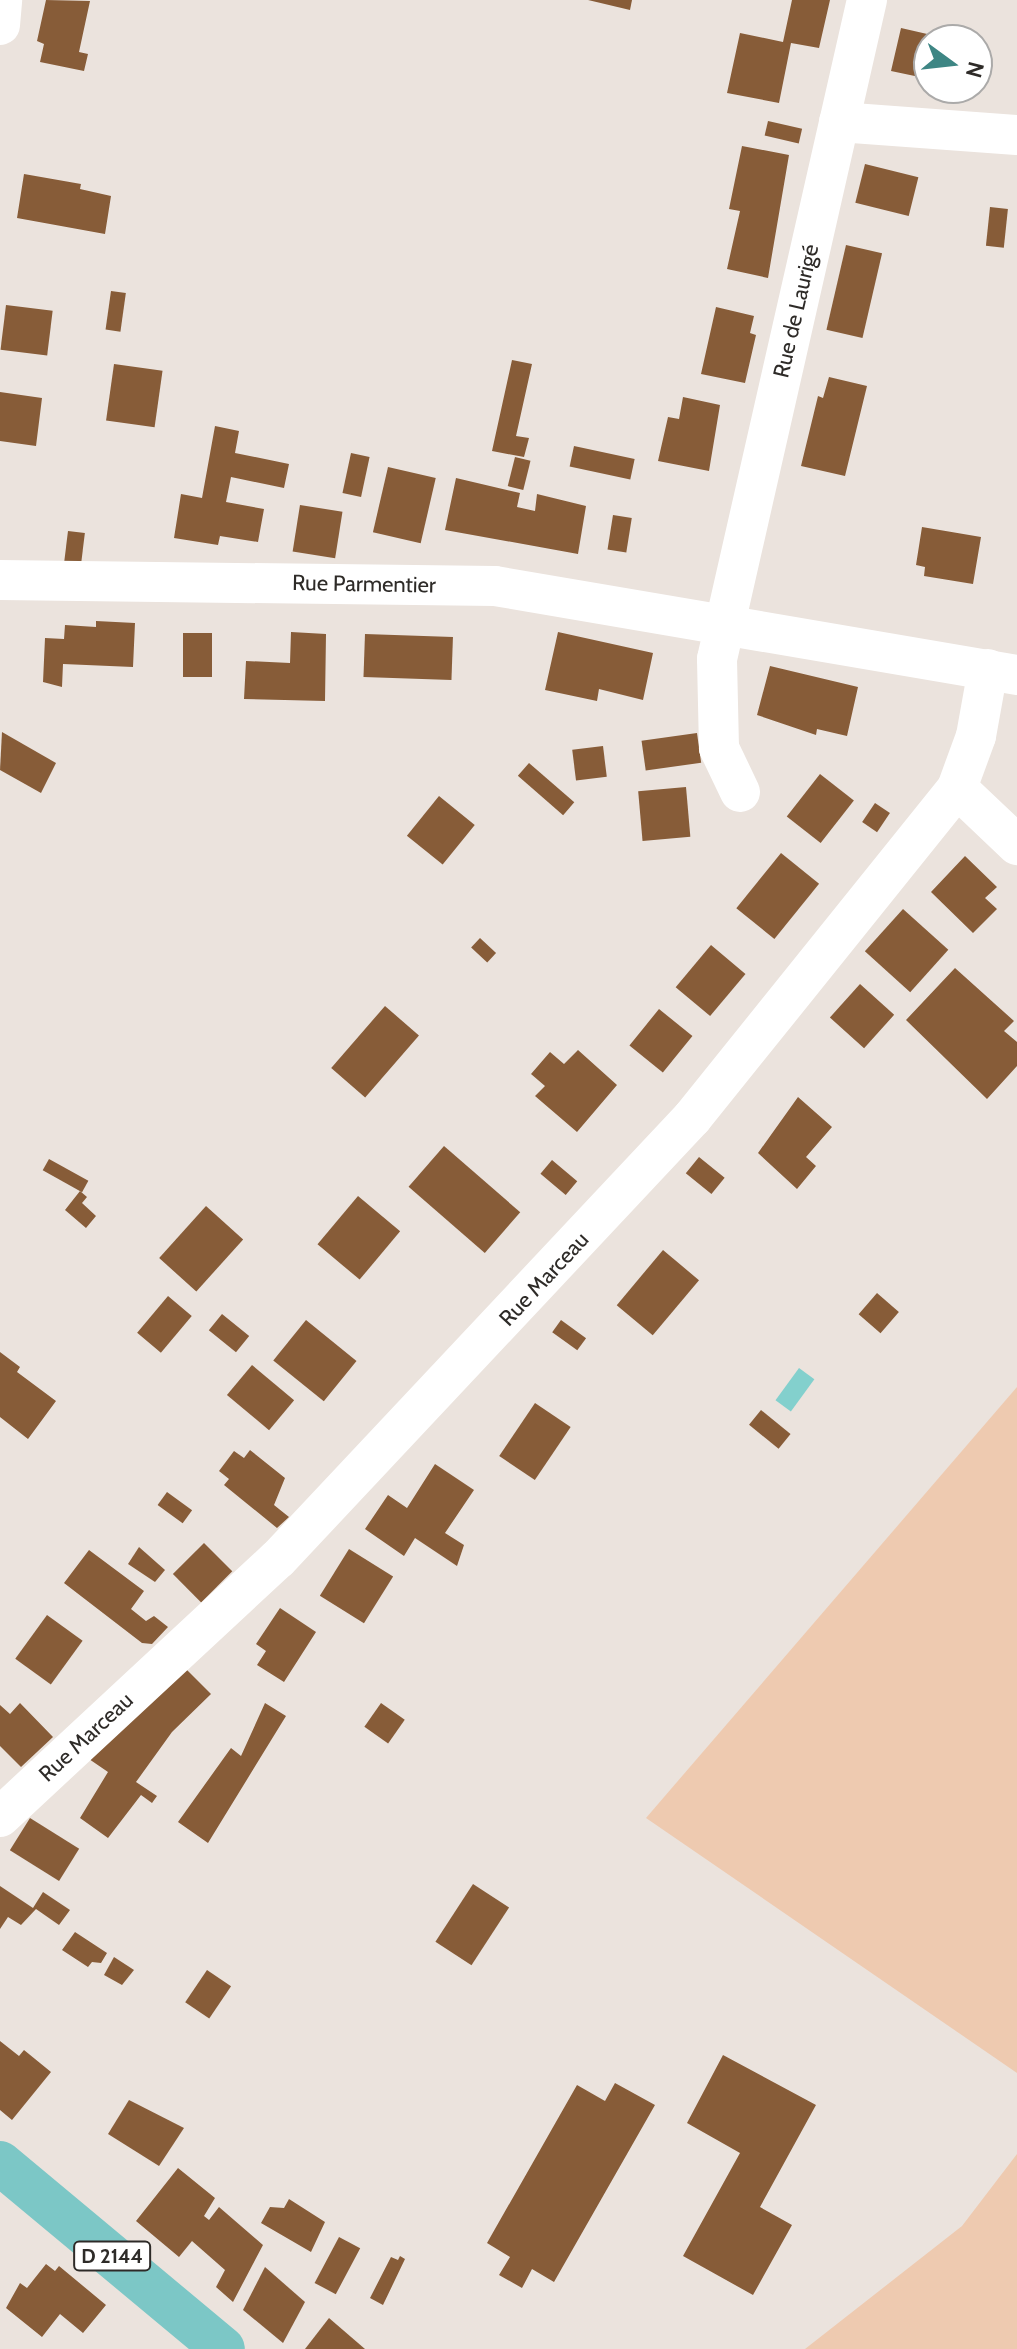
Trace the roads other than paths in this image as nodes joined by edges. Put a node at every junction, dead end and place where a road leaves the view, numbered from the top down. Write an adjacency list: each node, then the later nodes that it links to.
1 (2, 0): 3 (street)
2 (867, 0): 4 (street, Rue de Laurigé)
3 (0, 25)
4 (839, 122): 5 (street); 7 (street, Rue de Laurigé)
5 (1017, 135)
6 (0, 580): 7 (street, Rue Parmentier)
7 (726, 622): 8 (street, Rue Parmentier); 10 (street)
8 (1002, 672): 9 (street, Rue Marceau)
9 (957, 788): 11 (street); 12 (street, Rue Marceau)
10 (740, 792)
11 (1017, 845)
12 (0, 1817)
13 (0, 2163): 14 (main road, D 2144)
14 (223, 2349)

